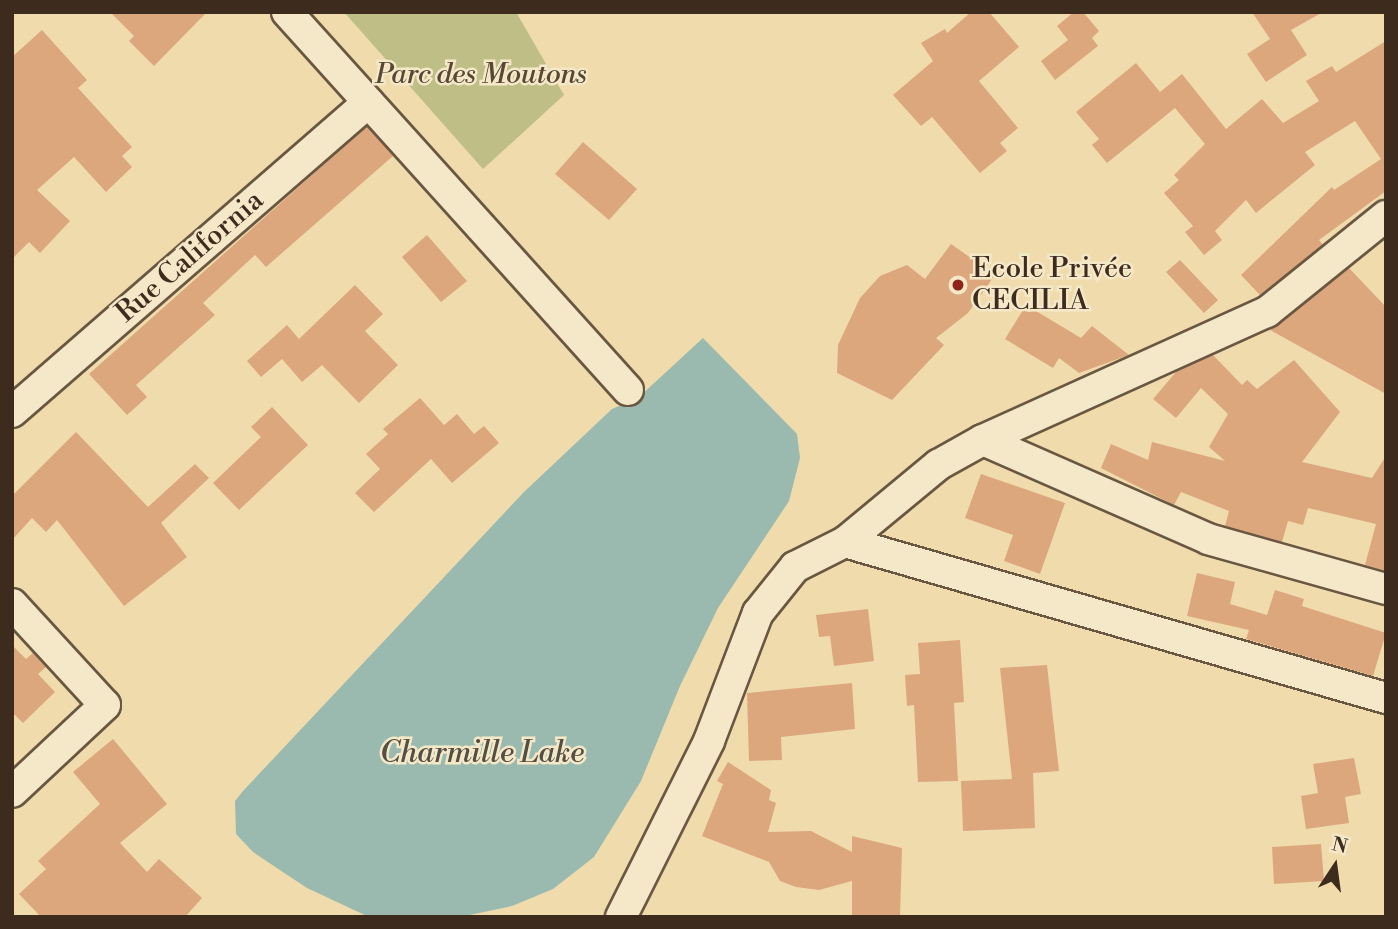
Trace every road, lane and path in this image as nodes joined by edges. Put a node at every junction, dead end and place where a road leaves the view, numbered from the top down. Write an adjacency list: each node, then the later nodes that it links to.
1 (287, 12): 2 (street)
2 (368, 102): 4 (street); 5 (street, Rue California)
3 (1386, 216): 6 (street)
4 (628, 390)
5 (12, 411)
6 (983, 440): 7 (street); 8 (street)
7 (845, 542): 10 (street); 12 (street)
8 (1386, 589)
9 (12, 604): 11 (street)
10 (1386, 698)
11 (12, 792)
12 (621, 917)

